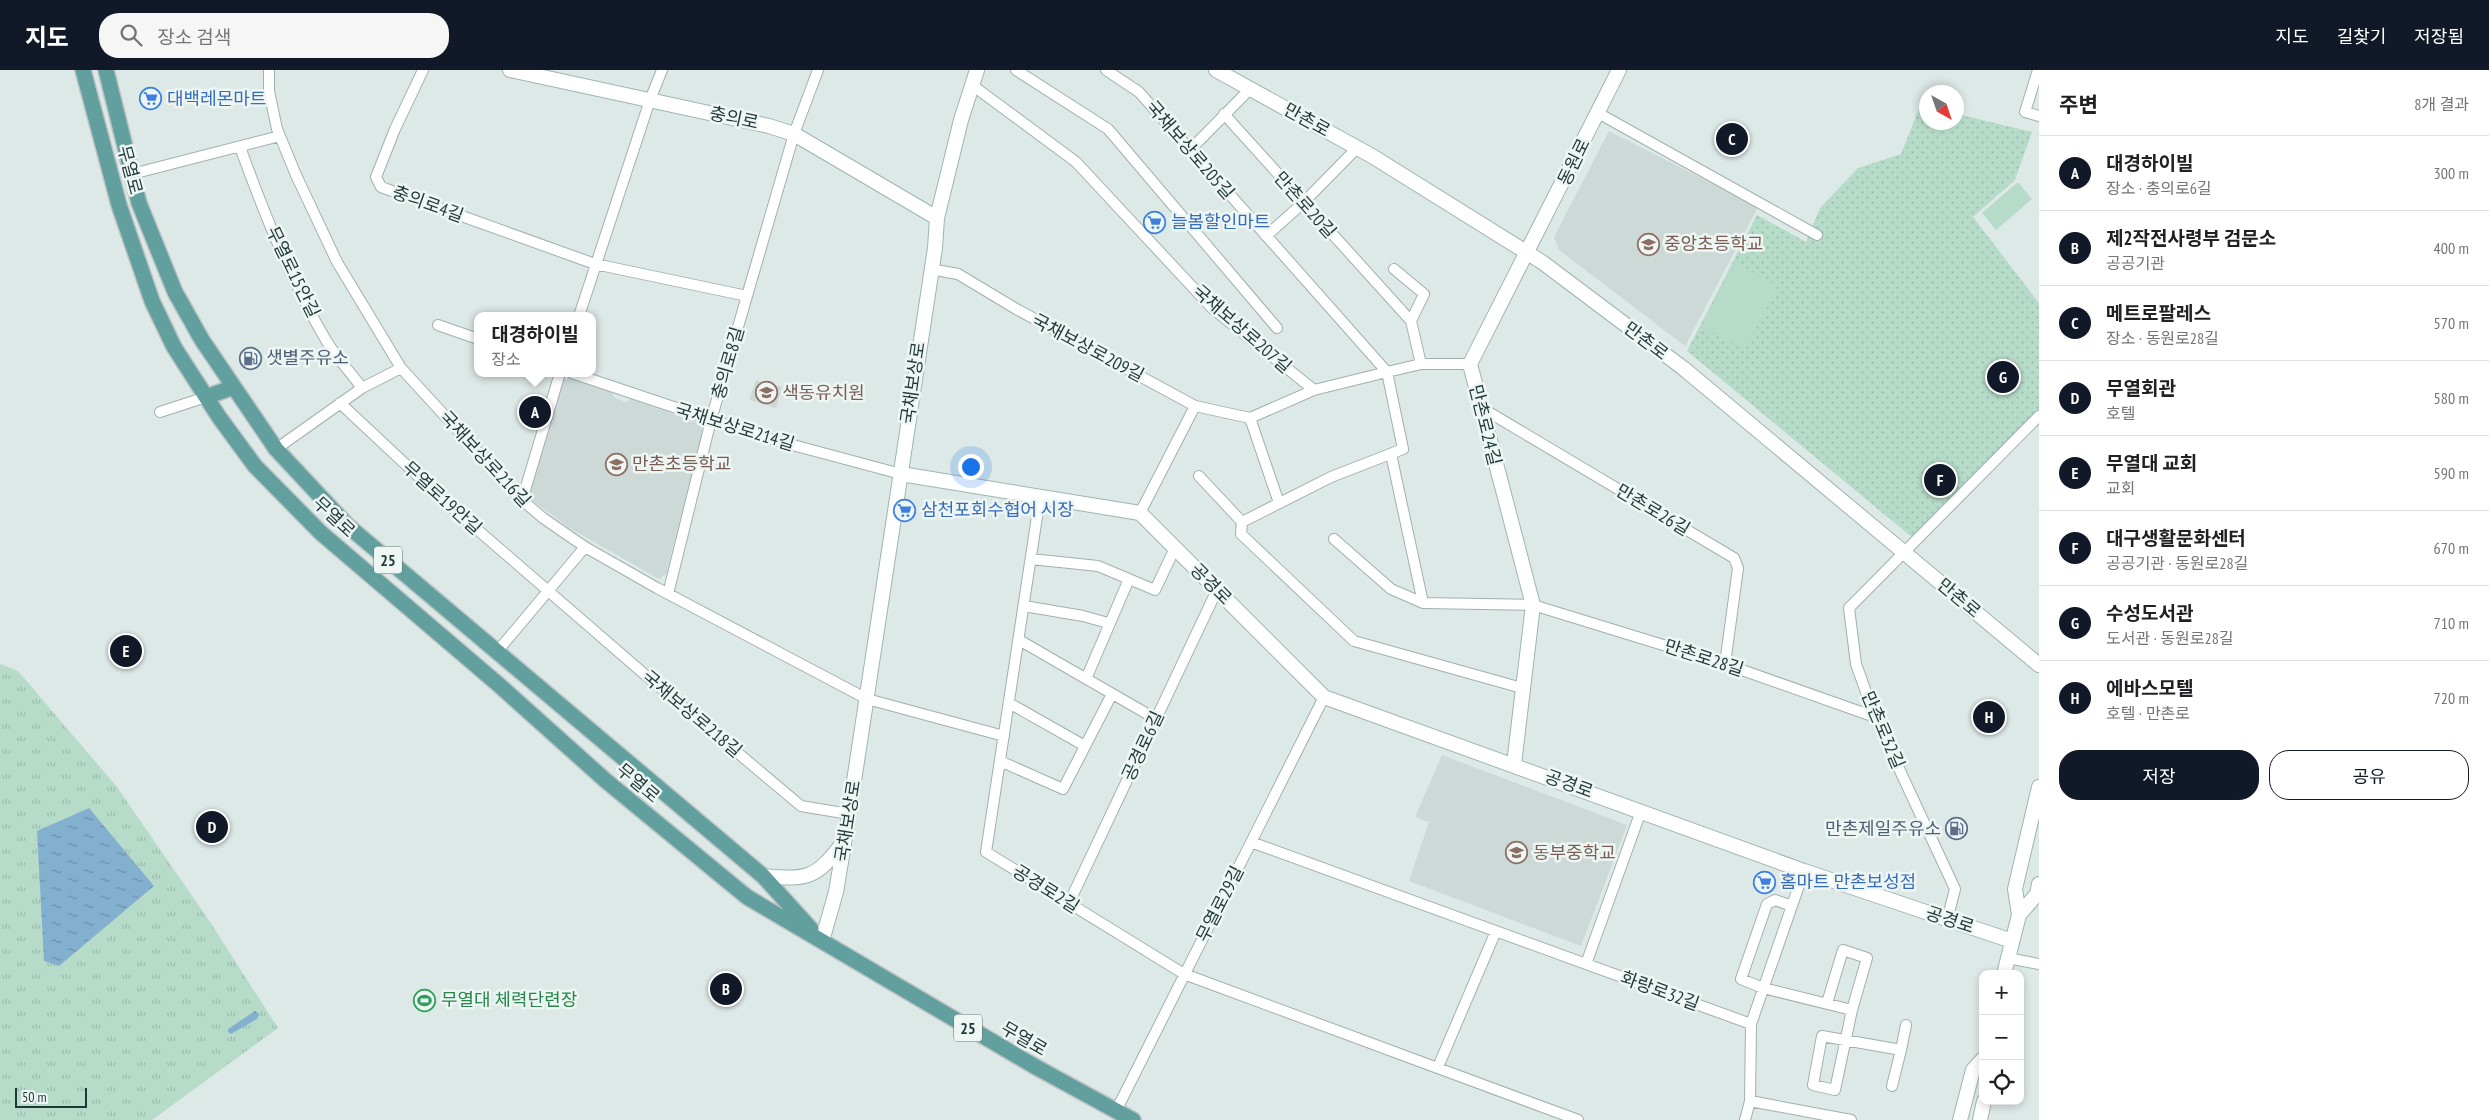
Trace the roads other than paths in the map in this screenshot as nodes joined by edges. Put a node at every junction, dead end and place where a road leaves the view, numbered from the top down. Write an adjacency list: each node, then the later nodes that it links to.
1 (84, 70): 51 (main road, 무열로)
2 (95, 70): 3 (main road)
3 (100, 70)
4 (106, 70): 27 (main road, 무열로 / 25)
5 (269, 70): 23 (street, 국채보상로216길)
6 (423, 70): 33 (street, 충의로4길)
7 (510, 70): 18 (street, 충의로)
8 (662, 70): 18 (street)
9 (818, 70): 22 (street, 충의로8길)
10 (977, 70): 16 (street, 국채보상로)
11 (1016, 70): 40 (street, 국채보상로207길)
12 (1106, 70): 26 (street, 국채보상로205길)
13 (1216, 70): 17 (street, 만촌로)
14 (1620, 70): 19 (street, 동원로)
15 (2038, 70): 21 (street)
16 (972, 85): 29 (street, 국채보상로); 50 (street, 국채보상로207길)
17 (1250, 89): 20 (street); 25 (street, 만촌로)
18 (650, 100): 22 (street, 충의로); 33 (street)
19 (1598, 113): 30 (street); 32 (street, 동원로)
20 (1224, 114): 26 (street); 28 (street, 만촌로20길)
21 (2039, 116)
22 (794, 134): 29 (street, 충의로); 36 (street, 충의로8길)
23 (280, 136): 24 (street); 44 (street, 국채보상로216길)
24 (240, 147): 27 (street); 49 (street, 무열로15안길)
25 (1358, 148): 28 (street); 32 (street, 만촌로)
26 (1190, 150): 31 (street, 국채보상로205길)
27 (132, 174): 48 (main road, 무열로 / 25)
28 (1303, 203): 31 (street); 38 (street, 만촌로20길)
29 (937, 218): 35 (street, 국채보상로)
30 (1817, 235)
31 (1266, 236): 45 (street, 국채보상로205길)
32 (1528, 254): 43 (street, 만촌로24길); 71 (street, 만촌로)
33 (595, 264): 36 (street); 37 (street)
34 (1394, 268): 38 (street)
35 (930, 269): 53 (street, 국채보상로209길); 61 (street, 국채보상로)
36 (747, 296): 58 (street, 충의로8길)
37 (579, 312)
38 (1411, 321): 42 (street, 만촌로20길)
39 (438, 324): 41 (street)
40 (1277, 328)
41 (474, 338)
42 (1421, 364): 43 (street); 45 (street)
43 (1470, 364): 54 (street, 만촌로24길)
44 (401, 368): 49 (street); 64 (street, 국채보상로216길)
45 (1387, 372): 50 (street); 60 (street)
46 (559, 377): 64 (street)
47 (584, 377): 58 (street, 국채보상로214길)
48 (234, 386): 51 (main road); 59 (main road, 무열로 / 25)
49 (362, 388): 52 (street)
50 (1314, 390): 57 (street)
51 (206, 397): 55 (street); 110 (main road, 무열로)
52 (340, 403): 59 (street); 74 (street, 무열로19안길)
53 (1195, 406): 57 (street, 국채보상로209길); 66 (street)
54 (1480, 407): 78 (street, 만촌로24길); 83 (street, 만촌로26길)
55 (160, 412)
56 (2039, 416): 71 (street)
57 (1250, 418): 65 (street)
58 (711, 420): 61 (street, 국채보상로214길); 76 (street, 충의로8길)
59 (276, 449): 82 (main road, 무열로 / 25)
60 (1391, 454): 65 (street); 77 (street)
61 (901, 474): 63 (street); 89 (street, 국채보상로)
62 (1199, 476): 67 (street)
63 (1040, 497): 66 (street); 72 (street, 공경로2길)
64 (522, 500): 69 (street, 국채보상로216길)
65 (1279, 503): 67 (street)
66 (1140, 513): 70 (street, 공경로)
67 (1242, 522): 86 (street)
68 (1334, 539): 77 (street)
69 (585, 547): 74 (street); 76 (street, 국채보상로216길)
70 (1175, 548): 73 (street, 공경로); 75 (street, 공경로)
71 (1905, 552): 84 (street, 만촌로); 91 (street, 만촌로32길)
72 (1031, 560): 73 (street); 79 (street, 공경로2길)
73 (1129, 579): 80 (street)
74 (547, 590): 82 (street); 99 (street, 국채보상로218길)
75 (1217, 590): 88 (street, 공경로); 92 (street, 공경로6길)
76 (668, 594): 89 (street, 국채보상로216길)
77 (1423, 603): 78 (street)
78 (1533, 605): 83 (street, 만촌로28길); 86 (street, 만촌로24길)
79 (1024, 606): 80 (street); 81 (street, 공경로2길)
80 (1108, 623): 85 (street)
81 (1018, 640): 85 (street); 90 (street, 공경로2길)
82 (496, 652): 103 (main road, 무열로 / 25)
83 (1726, 664): 91 (street, 만촌로28길)
84 (2039, 665)
85 (1086, 679): 87 (street)
86 (1522, 688): 96 (street, 만촌로24길)
87 (1112, 694): 92 (street); 94 (street)
88 (1324, 697): 96 (street, 공경로); 101 (street, 무열로29길)
89 (867, 699): 93 (street); 99 (street, 국채보상로)
90 (1009, 703): 93 (street, 공경로2길); 94 (street)
91 (1874, 717): 108 (street, 만촌로32길)
92 (1156, 719): 105 (street, 공경로6길)
93 (1004, 736): 95 (street, 공경로2길)
94 (1085, 746): 95 (street)
95 (1000, 761): 105 (street, 공경로2길)
96 (1514, 764): 98 (street, 공경로)
97 (2039, 787): 107 (street)
98 (1641, 811): 102 (street, 공경로); 113 (street)
99 (849, 814): 100 (street, 국채보상로)
100 (844, 841): 103 (street); 110 (street, 국채보상로)
101 (1251, 842): 109 (street, 화랑로32길); 116 (street, 무열로29길)
102 (1804, 871): 106 (street); 108 (street, 공경로)
103 (763, 876): 110 (main road, 무열로 / 25)
104 (2039, 884): 107 (street)
105 (1069, 903): 116 (street, 공경로2길)
106 (1792, 906): 117 (street); 117 (street)
107 (2019, 915): 111 (street)
108 (1947, 920): 111 (street, 공경로)
109 (1496, 931): 113 (street, 화랑로32길); 125 (street)
110 (822, 941): 129 (main road, 무열로 / 25)
111 (2012, 941): 112 (street)
112 (2008, 958): 114 (street); 115 (street)
113 (1586, 964): 120 (street, 화랑로32길)
114 (2039, 964)
115 (2005, 970)
116 (1184, 974): 125 (street, 공경로2길); 129 (street, 무열로29길)
117 (1763, 988): 118 (street); 120 (street)
118 (1827, 1003): 119 (street); 119 (street)
119 (1852, 1010): 122 (street)
120 (1751, 1024): 127 (street)
121 (1906, 1025): 123 (street)
122 (1846, 1041): 122 (street); 123 (street)
123 (1901, 1050): 126 (street)
124 (1982, 1060): 134 (street)
125 (1438, 1067): 131 (street, 공경로2길)
126 (1892, 1086)
127 (1750, 1102): 132 (street); 133 (street)
128 (1983, 1105): 135 (street)
129 (1116, 1111): 130 (main road, 무열로 / 25)
130 (1133, 1120)
131 (1578, 1120)
132 (1745, 1120)
133 (1852, 1120)
134 (1960, 1120)
135 (1980, 1120)

